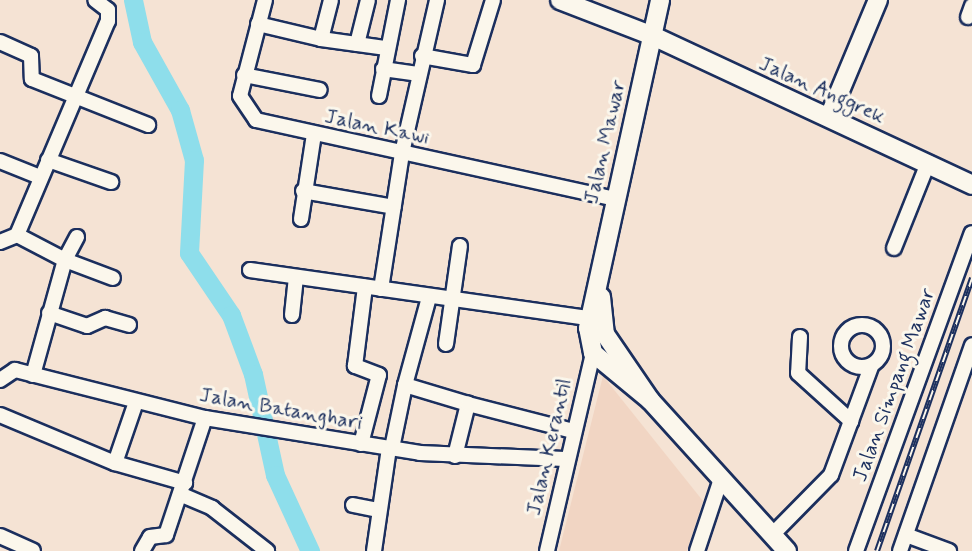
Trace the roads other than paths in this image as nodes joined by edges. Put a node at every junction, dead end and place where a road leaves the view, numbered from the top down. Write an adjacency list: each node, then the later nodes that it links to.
1 (95, 0): 23 (street)
2 (265, 0): 11 (street, Jalan Kawi)
3 (331, 0): 13 (street)
4 (368, 0): 15 (street)
5 (398, 0): 16 (street)
6 (437, 0): 17 (street)
7 (493, 0): 17 (street)
8 (560, 0): 12 (main road, Jalan Anggrek)
9 (660, 0): 12 (main road, Jalan Mawar)
10 (878, 0): 24 (main road)
11 (258, 24): 13 (street); 20 (street, Jalan Kawi)
12 (653, 36): 24 (main road, Jalan Anggrek); 35 (main road, Jalan Mawar)
13 (321, 39): 15 (street)
14 (0, 42): 23 (street)
15 (357, 44): 16 (street)
16 (386, 48): 18 (street)
17 (422, 56): 19 (street)
18 (383, 69): 19 (street); 22 (street)
19 (418, 74): 27 (street)
20 (244, 75): 21 (street); 26 (street, Jalan Kawi)
21 (320, 90)
22 (379, 96)
23 (74, 98): 25 (street); 28 (street)
24 (829, 117): 30 (main road, Jalan Anggrek)
25 (148, 125)
26 (314, 134): 27 (street, Jalan Kawi); 34 (street)
27 (402, 153): 35 (street, Jalan Kawi); 36 (street)
28 (48, 160): 31 (street); 32 (street)
29 (0, 161): 31 (street)
30 (928, 163): 33 (main road, Jalan Anggrek); 43 (street)
31 (40, 177): 39 (street)
32 (111, 182)
33 (972, 184)
34 (303, 191): 36 (street); 37 (street)
35 (615, 199): 44 (main road, Jalan Mawar)
36 (394, 207): 50 (street)
37 (301, 219)
38 (972, 233): 92 (street, Jalan Simpang Mawar)
39 (17, 235): 41 (street); 45 (street)
40 (77, 237): 45 (street)
41 (0, 242)
42 (460, 246): 52 (street)
43 (894, 248)
44 (602, 258): 54 (main road, Jalan Mawar); 66 (main road, Jalan Mawar)
45 (65, 260): 48 (street); 55 (street)
46 (250, 270): 47 (street)
47 (296, 277): 49 (street); 53 (street)
48 (113, 278)
49 (365, 287): 50 (street); 63 (street)
50 (381, 289): 51 (street)
51 (429, 297): 52 (street); 65 (street)
52 (454, 301): 54 (street); 58 (street)
53 (292, 315)
54 (588, 318): 60 (main road, Jalan Mawar)
55 (48, 319): 56 (street); 62 (street)
56 (129, 325)
57 (800, 337): 71 (street)
58 (446, 344)
59 (972, 345): 82 (street)
60 (593, 353): 66 (main road, Jalan Mawar); 72 (street, Jalan Kerantil)
61 (871, 367): 71 (street)
62 (33, 375): 64 (street, Jalan Batanghari); 67 (street, Jalan Batanghari)
63 (379, 375): 65 (street); 73 (street)
64 (0, 380)
65 (405, 383): 68 (street); 74 (street)
66 (650, 400): 78 (main road, Jalan Mawar)
67 (136, 402): 70 (street, Jalan Batanghari); 77 (street)
68 (468, 404): 72 (street); 75 (street)
69 (0, 415): 77 (street)
70 (205, 418): 73 (street, Jalan Batanghari); 79 (street)
71 (851, 421): 83 (street)
72 (573, 431): 76 (street, Jalan Kerantil)
73 (361, 444): 74 (street, Jalan Batanghari)
74 (390, 448): 75 (street, Jalan Batanghari); 81 (street)
75 (455, 456): 76 (street, Jalan Batanghari)
76 (565, 459): 89 (street, Jalan Kerantil)
77 (115, 463): 79 (street)
78 (721, 479): 83 (main road, Jalan Mawar); 90 (street)
79 (184, 489): 86 (street); 87 (street)
80 (353, 505): 81 (street)
81 (378, 510): 88 (street)
82 (906, 534): 93 (street); 94 (street)
83 (772, 535): 91 (main road, Jalan Mawar)
84 (0, 536): 85 (street)
85 (33, 551)
86 (142, 551)
87 (267, 551)
88 (374, 551)
89 (547, 551)
90 (697, 551)
91 (787, 551)
92 (856, 551)
93 (900, 551)
94 (949, 551)

